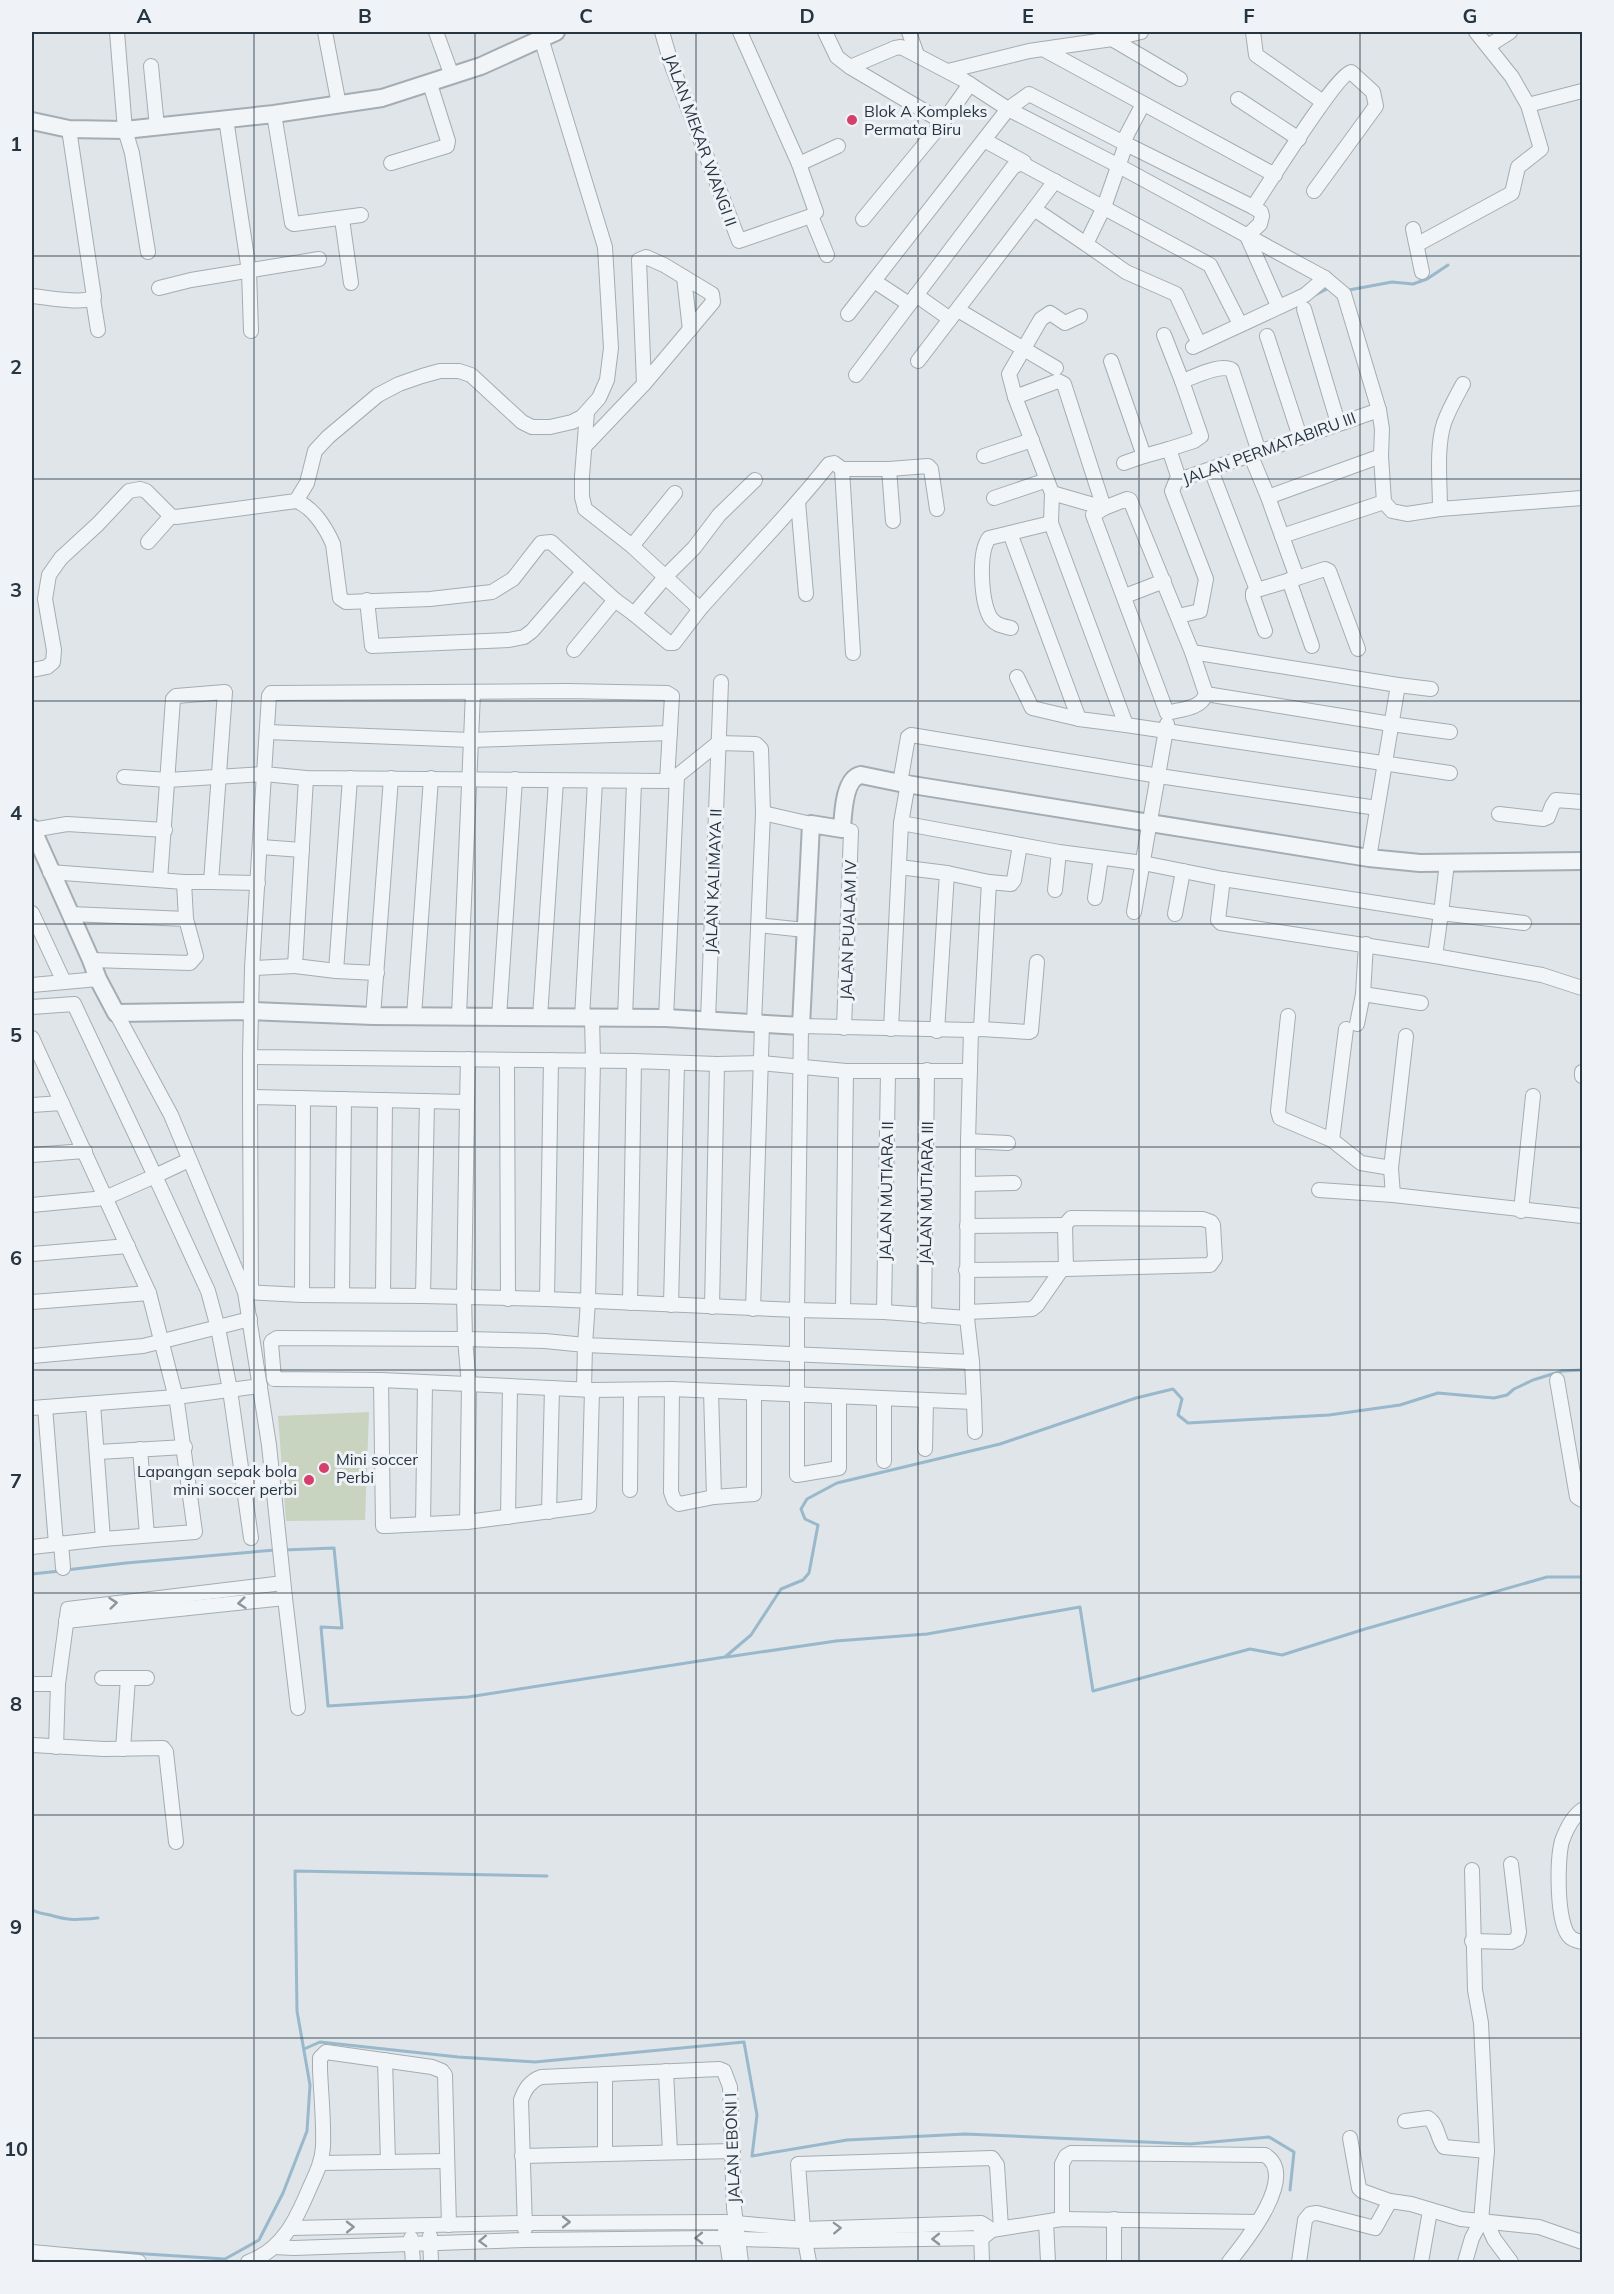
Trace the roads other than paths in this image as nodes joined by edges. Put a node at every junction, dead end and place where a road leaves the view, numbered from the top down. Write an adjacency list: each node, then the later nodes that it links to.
1 (117, 32): 37 (street)
2 (325, 32): 28 (street)
3 (436, 32): 20 (street)
4 (662, 32): 53 (street, JALAN MEKAR WANGI II)
5 (740, 32): 44 (street)
6 (825, 32): 18 (street)
7 (909, 32): 16 (street)
8 (1141, 32): 13 (street)
9 (1252, 32): 26 (street)
10 (1476, 32): 14 (street)
11 (1510, 32): 14 (street)
12 (549, 35): 20 (street); 94 (street)
13 (1112, 39): 15 (street); 21 (street)
14 (1488, 46): 29 (street)
15 (1043, 49): 19 (street); 27 (street)
16 (917, 55): 18 (street); 19 (street)
17 (152, 66): 35 (street)
18 (850, 67): 34 (street)
19 (948, 71): 23 (street)
20 (452, 76): 22 (street)
21 (1180, 79)
22 (430, 84): 28 (street); 43 (street)
23 (970, 84): 30 (street); 34 (street)
24 (1582, 91): 29 (street)
25 (1238, 99): 38 (street)
26 (1323, 102): 38 (street); 48 (street)
27 (1143, 104): 40 (street); 46 (street)
28 (339, 105): 31 (street)
29 (1528, 105): 58 (street)
30 (1008, 110): 39 (street); 40 (street); 45 (street)
31 (274, 114): 32 (street); 54 (street)
32 (226, 119): 35 (street); 63 (street)
33 (32, 121): 36 (street)
34 (943, 122): 55 (street)
35 (157, 127): 37 (street)
36 (69, 129): 37 (street); 71 (street)
37 (125, 130): 60 (street)
38 (1299, 139): 46 (street)
39 (984, 140): 42 (street); 67 (street)
40 (1125, 143): 45 (street); 50 (street)
41 (838, 146): 44 (street)
42 (1024, 162): 47 (street); 72 (street)
43 (391, 163)
44 (799, 164): 53 (street)
45 (1119, 166): 49 (street); 57 (street)
46 (1275, 175): 50 (street)
47 (1055, 181): 49 (street); 51 (street)
48 (1314, 191)
49 (1104, 207): 59 (street); 78 (street)
50 (1253, 207): 57 (street)
51 (1034, 209): 59 (street); 76 (street)
52 (361, 215): 54 (street)
53 (811, 216): 61 (street)
54 (342, 219): 68 (street)
55 (863, 219)
56 (1413, 229): 58 (street)
57 (1247, 236): 66 (street); 73 (street)
58 (1418, 243): 64 (street)
59 (1086, 244): 78 (street)
60 (148, 252)
61 (826, 255)
62 (319, 259): 63 (street)
63 (249, 271): 69 (street); 81 (street)
64 (1422, 272)
65 (684, 277): 80 (street); 80 (street); 90 (street)
66 (1325, 278): 73 (street); 93 (street)
67 (874, 282): 72 (street); 75 (street)
68 (351, 283)
69 (159, 288)
70 (32, 296): 71 (street)
71 (93, 299): 79 (street)
72 (912, 300): 76 (street); 88 (street)
73 (1278, 306): 78 (street)
74 (1304, 309): 95 (street)
75 (848, 314)
76 (954, 315): 84 (street); 85 (street)
77 (1080, 316): 84 (street)
78 (1240, 324)
79 (98, 330)
80 (690, 330): 90 (street)
81 (251, 331)
82 (1164, 335): 89 (street)
83 (1268, 336): 96 (street)
84 (1023, 348): 87 (street); 92 (street)
85 (918, 361)
86 (1111, 361): 102 (street)
87 (1056, 368)
88 (856, 375)
89 (1182, 381): 99 (street); 100 (street)
90 (644, 384): 98 (street)
91 (1463, 384): 120 (street)
92 (1015, 397): 97 (street); 118 (street)
93 (1379, 410): 95 (street, JALAN PERMATABIRU III); 103 (street)
94 (587, 412): 98 (street); 115 (street)
95 (1338, 423): 96 (street, JALAN PERMATABIRU III)
96 (1300, 437): 100 (street, JALAN PERMATABIRU III)
97 (1032, 440): 101 (street); 110 (street)
98 (585, 446): 127 (street)
99 (1169, 449): 102 (street); 108 (street)
100 (1255, 454): 107 (street, JALAN PERMATABIRU III); 112 (street)
101 (984, 456)
102 (1144, 456): 104 (street)
103 (1381, 456): 112 (street); 117 (street)
104 (1124, 463)
105 (842, 469): 106 (street); 116 (street); 146 (street)
106 (889, 469): 119 (street); 122 (street)
107 (1211, 470): 108 (street, JALAN PERMATABIRU III); 132 (street)
108 (1179, 479): 139 (street, JALAN PERMATABIRU III)
109 (755, 480): 129 (street)
110 (1050, 486): 113 (street); 118 (street); 123 (street)
111 (675, 493): 127 (street)
112 (1268, 497): 125 (street)
113 (994, 498)
114 (1582, 498): 120 (street)
115 (296, 501): 121 (street); 135 (street)
116 (798, 502): 133 (street); 137 (street)
117 (1384, 502): 120 (street); 125 (street)
118 (1104, 508): 131 (street); 134 (street)
119 (937, 509)
120 (1440, 509)
121 (171, 516): 126 (street); 147 (street)
122 (893, 521)
123 (1051, 523): 124 (street); 157 (street)
124 (1010, 533): 140 (street); 155 (street)
125 (1282, 536): 130 (street)
126 (148, 542)
127 (632, 546): 129 (street)
128 (583, 572): 135 (street); 135 (street); 136 (street)
129 (666, 576): 137 (street); 138 (street)
130 (1293, 579): 132 (street); 142 (street); 143 (street)
131 (1164, 581): 134 (street); 139 (street)
132 (1257, 590): 141 (street)
133 (806, 594)
134 (1125, 596): 154 (street)
135 (367, 600)
136 (615, 600): 138 (street); 144 (street)
137 (700, 609): 138 (street)
138 (634, 614)
139 (1178, 616): 145 (street)
140 (1011, 628)
141 (1265, 631)
142 (1312, 646)
143 (1358, 649)
144 (574, 650)
145 (1192, 652): 150 (street); 153 (street)
146 (853, 653)
147 (32, 670)
148 (1017, 676): 155 (street)
149 (721, 682): 163 (street, JALAN KALIMAYA II)
150 (1398, 685): 151 (street); 156 (street)
151 (1431, 689)
152 (473, 692): 159 (street); 161 (street); 162 (street)
153 (1206, 694): 154 (street); 156 (street)
154 (1167, 713): 158 (street)
155 (1079, 719): 157 (street)
156 (1391, 724): 160 (street); 164 (street)
157 (1126, 725): 158 (street)
158 (1167, 730): 164 (street); 167 (street)
159 (267, 732): 162 (street); 166 (street)
160 (1450, 732)
161 (670, 733): 162 (street); 176 (street)
162 (471, 740): 174 (street)
163 (718, 743): 176 (street); 184 (street); 249 (street, JALAN KALIMAYA II)
164 (1384, 763): 165 (street); 183 (street)
165 (1450, 773)
166 (264, 774): 169 (street); 170 (street); 193 (street)
167 (1159, 776): 181 (street); 183 (street); 186 (street)
168 (124, 777): 177 (street)
169 (306, 777): 171 (street); 194 (street)
170 (219, 778): 177 (street); 177 (street); 208 (street)
171 (350, 778): 172 (street); 229 (street)
172 (391, 778): 173 (street); 230 (street)
173 (431, 778): 174 (street); 242 (street)
174 (470, 778): 175 (street); 240 (street)
175 (515, 779): 178 (street); 244 (street)
176 (672, 779): 180 (street); 248 (street)
177 (168, 780): 190 (street)
178 (556, 781): 179 (street); 245 (street)
179 (596, 781): 180 (street); 246 (street)
180 (634, 782): 247 (street)
181 (904, 783): 186 (street); 187 (street); 191 (street)
182 (1582, 802): 185 (street)
183 (1377, 808): 197 (street)
184 (763, 813): 188 (street); 220 (street)
185 (1499, 814)
186 (1150, 821): 197 (street); 199 (street)
187 (902, 823): 192 (street); 201 (street)
188 (811, 824): 191 (street); 221 (street)
189 (32, 829): 190 (street); 203 (street)
190 (165, 830): 206 (street)
191 (847, 830): 252 (street, JALAN PUALAM IV)
192 (1020, 845): 195 (street); 209 (street)
193 (261, 847): 194 (street); 210 (street)
194 (302, 850): 227 (street)
195 (1059, 852): 196 (street); 211 (street)
196 (1101, 858): 199 (street); 212 (street)
197 (1369, 858): 200 (street)
198 (1582, 861): 200 (street)
199 (1143, 863): 202 (street); 213 (street)
200 (1446, 863): 215 (street)
201 (899, 867): 204 (street); 253 (street)
202 (1183, 871): 205 (street); 217 (street)
203 (50, 872): 206 (street); 216 (street)
204 (946, 873): 209 (street); 255 (street)
205 (1223, 879): 215 (street); 223 (street)
206 (160, 880): 207 (street)
207 (184, 882): 208 (street); 218 (street)
208 (211, 882): 210 (street)
209 (989, 882): 254 (street)
210 (258, 883): 228 (street)
211 (1055, 890)
212 (1095, 898)
213 (1134, 912)
214 (32, 913): 222 (street)
215 (1442, 913): 219 (street); 224 (street)
216 (71, 914): 218 (street); 225 (street)
217 (1175, 914)
218 (186, 919): 225 (street)
219 (1524, 923)
220 (758, 925): 221 (street); 250 (street)
221 (805, 930): 251 (street)
222 (36, 932): 232 (street)
223 (1366, 945): 224 (street); 235 (street)
224 (1435, 956): 234 (street)
225 (91, 960): 231 (street)
226 (1037, 962): 254 (street)
227 (295, 966): 228 (street); 229 (street)
228 (252, 968): 238 (street)
229 (336, 971): 230 (street)
230 (377, 973): 241 (street)
231 (95, 980): 232 (street); 239 (street)
232 (67, 982): 233 (street)
233 (32, 985)
234 (1582, 988)
235 (1363, 994): 236 (street); 282 (street)
236 (1422, 1003)
237 (32, 1007): 289 (street)
238 (251, 1011): 239 (street); 241 (street); 258 (street)
239 (116, 1013): 287 (street)
240 (459, 1015): 242 (street); 244 (street)
241 (373, 1016): 242 (street)
242 (414, 1016)
243 (1288, 1016): 282 (street)
244 (499, 1017): 245 (street)
245 (540, 1017): 246 (street)
246 (587, 1018): 247 (street); 262 (street)
247 (625, 1018): 248 (street)
248 (666, 1018): 249 (street)
249 (708, 1020): 250 (street)
250 (758, 1024): 251 (street); 266 (street)
251 (801, 1026): 252 (street); 268 (street)
252 (844, 1028): 253 (street)
253 (891, 1029): 255 (street)
254 (976, 1030): 255 (street); 272 (street)
255 (937, 1031)
256 (1406, 1036): 288 (street)
257 (32, 1038): 259 (street)
258 (250, 1057): 260 (street); 274 (street)
259 (36, 1058): 279 (street)
260 (468, 1059): 263 (street); 280 (street)
261 (551, 1060): 262 (street); 263 (street); 312 (street)
262 (593, 1060): 264 (street); 313 (street)
263 (507, 1061): 311 (street)
264 (634, 1061): 265 (street); 315 (street)
265 (677, 1063): 267 (street); 316 (street)
266 (761, 1063): 267 (street); 268 (street); 318 (street)
267 (717, 1064): 317 (street)
268 (800, 1066): 270 (street); 319 (street)
269 (927, 1070): 271 (street); 272 (street); 323 (street, JALAN MUTIARA III)
270 (846, 1071): 271 (street); 320 (street)
271 (888, 1071): 321 (street, JALAN MUTIARA II)
272 (970, 1071): 283 (street)
273 (1533, 1096): 296 (street)
274 (250, 1097): 275 (street); 304 (street)
275 (303, 1098): 276 (street); 308 (street)
276 (344, 1099): 277 (street); 306 (street)
277 (385, 1100): 278 (street); 307 (street)
278 (427, 1101): 280 (street); 309 (street)
279 (62, 1102): 281 (street); 285 (street)
280 (466, 1103): 310 (street)
281 (32, 1105)
282 (1332, 1140): 288 (street)
283 (968, 1141): 284 (street); 291 (street)
284 (1008, 1143)
285 (85, 1151): 286 (street); 294 (street)
286 (32, 1155)
287 (186, 1161): 289 (street); 304 (street)
288 (1391, 1168): 293 (street)
289 (158, 1174): 294 (street); 325 (street)
290 (1014, 1183): 291 (street)
291 (968, 1184): 299 (street)
292 (1319, 1190): 293 (street)
293 (1393, 1195): 296 (street)
294 (105, 1198): 295 (street); 300 (street)
295 (32, 1205)
296 (1521, 1211): 297 (street)
297 (1582, 1216)
298 (1065, 1225): 299 (street); 302 (street); 302 (street)
299 (968, 1226): 303 (street)
300 (128, 1246): 301 (street); 305 (street)
301 (32, 1254)
302 (1064, 1269): 303 (street); 322 (street)
303 (966, 1270): 322 (street)
304 (248, 1292): 308 (street); 324 (street)
305 (149, 1293): 314 (street); 327 (street)
306 (342, 1294): 307 (street); 308 (street)
307 (383, 1294): 309 (street)
308 (302, 1295)
309 (423, 1296): 310 (street)
310 (464, 1296): 311 (street); 326 (street)
311 (508, 1299): 312 (street)
312 (547, 1299): 313 (street)
313 (588, 1301): 315 (street); 328 (street)
314 (32, 1302)
315 (630, 1303): 316 (street)
316 (670, 1305): 317 (street)
317 (712, 1307): 318 (street)
318 (753, 1309): 319 (street)
319 (797, 1310): 320 (street); 329 (street)
320 (843, 1311): 321 (street)
321 (884, 1312): 323 (street)
322 (967, 1315): 323 (street); 331 (street)
323 (924, 1316)
324 (250, 1319): 325 (street); 336 (street)
325 (218, 1328): 327 (street); 342 (street)
326 (465, 1339): 328 (street); 332 (street); 335 (street)
327 (163, 1342): 330 (street); 346 (street)
328 (585, 1344): 329 (street); 339 (street)
329 (796, 1354): 331 (street); 345 (street)
330 (32, 1356)
331 (972, 1362): 350 (street)
332 (381, 1380): 334 (street); 367 (street)
333 (1557, 1380): 363 (street)
334 (425, 1383): 335 (street); 367 (street)
335 (469, 1385): 337 (street); 366 (street)
336 (260, 1386): 342 (street); 359 (street)
337 (510, 1386): 338 (street); 365 (street)
338 (552, 1388): 339 (street); 364 (street)
339 (588, 1389): 340 (street); 364 (street)
340 (630, 1389): 341 (street); 361 (street)
341 (672, 1389): 343 (street); 362 (street)
342 (230, 1390): 346 (street); 360 (street)
343 (711, 1391): 344 (street); 362 (street)
344 (754, 1393): 345 (street); 362 (street)
345 (796, 1394): 347 (street); 347 (street)
346 (176, 1397): 351 (street); 354 (street)
347 (839, 1397): 348 (street)
348 (885, 1400): 349 (street); 358 (street)
349 (926, 1401): 350 (street); 356 (street)
350 (974, 1402): 353 (street)
351 (93, 1404): 352 (street); 357 (street)
352 (38, 1407): 371 (street)
353 (975, 1432)
354 (185, 1447): 355 (street); 368 (street)
355 (140, 1449): 357 (street); 368 (street)
356 (925, 1449)
357 (98, 1452): 370 (street)
358 (884, 1461)
359 (272, 1478): 360 (street); 374 (street)
360 (243, 1481): 369 (street)
361 (630, 1490)
362 (714, 1497)
363 (1582, 1500)
364 (549, 1512): 365 (street)
365 (508, 1517): 366 (street)
366 (468, 1522): 367 (street)
367 (423, 1524)
368 (147, 1535): 370 (street)
369 (251, 1538)
370 (103, 1539): 371 (street)
371 (58, 1544): 372 (street); 373 (street)
372 (32, 1547)
373 (63, 1568)
374 (283, 1583): 375 (street); 376 (street, one-way to 374)
375 (285, 1598): 376 (street, one-way to 376); 382 (street)
376 (66, 1621): 381 (street)
377 (102, 1678): 378 (street)
378 (128, 1678): 379 (street); 385 (street)
379 (147, 1678)
380 (32, 1684): 381 (street)
381 (58, 1684): 384 (street)
382 (298, 1708)
383 (32, 1744): 384 (street)
384 (56, 1747): 385 (street)
385 (123, 1749): 387 (street)
386 (1582, 1810): 391 (street)
387 (176, 1842)
388 (1511, 1864): 390 (street)
389 (1472, 1869): 390 (street)
390 (1472, 1941): 398 (street)
391 (1582, 1942)
392 (385, 2060): 402 (street); 403 (street); 404 (street)
393 (666, 2071): 394 (street, JALAN EBONI I); 397 (street, JALAN EBONI I); 399 (street)
394 (605, 2074): 400 (street); 401 (street, JALAN EBONI I)
395 (1405, 2121): 398 (street)
396 (1350, 2138): 405 (street)
397 (733, 2151): 399 (street); 410 (street, JALAN EBONI I)
398 (1487, 2151): 409 (street)
399 (670, 2152): 400 (street)
400 (605, 2154): 401 (street)
401 (522, 2156): 413 (street)
402 (447, 2161): 403 (street); 415 (street)
403 (388, 2162): 404 (street)
404 (321, 2163): 417 (street)
405 (1390, 2201): 406 (street); 438 (street)
406 (1430, 2211): 409 (street); 439 (street)
407 (1062, 2219): 408 (street); 411 (street); 412 (street)
408 (1114, 2219): 412 (street); 436 (street)
409 (1484, 2221): 422 (street); 440 (street); 441 (street)
410 (731, 2222): 413 (street, one-way to 410); 419 (street); 420 (street, JALAN EBONI I)
411 (1046, 2222): 418 (street); 435 (street)
412 (1258, 2222): 437 (street)
413 (525, 2223): 415 (street); 421 (street)
414 (430, 2225): 415 (street); 416 (street); 423 (street)
415 (449, 2225)
416 (410, 2226): 417 (street, one-way to 416); 424 (street)
417 (292, 2228): 425 (street)
418 (989, 2230): 419 (street); 419 (street); 434 (street)
419 (804, 2235): 420 (street); 433 (street)
420 (731, 2238): 421 (street, one-way to 421); 431 (street); 432 (street)
421 (524, 2240): 423 (street, one-way to 423)
422 (1582, 2242)
423 (430, 2243): 424 (street); 430 (street)
424 (411, 2244): 425 (street); 429 (street)
425 (274, 2247): 428 (street)
426 (32, 2252): 427 (street)
427 (139, 2262)
428 (248, 2262)
429 (413, 2262)
430 (431, 2262)
431 (730, 2262)
432 (741, 2262)
433 (809, 2262)
434 (982, 2262)
435 (1048, 2262)
436 (1114, 2262)
437 (1229, 2262)
438 (1299, 2262)
439 (1421, 2262)
440 (1465, 2262)
441 (1511, 2262)

